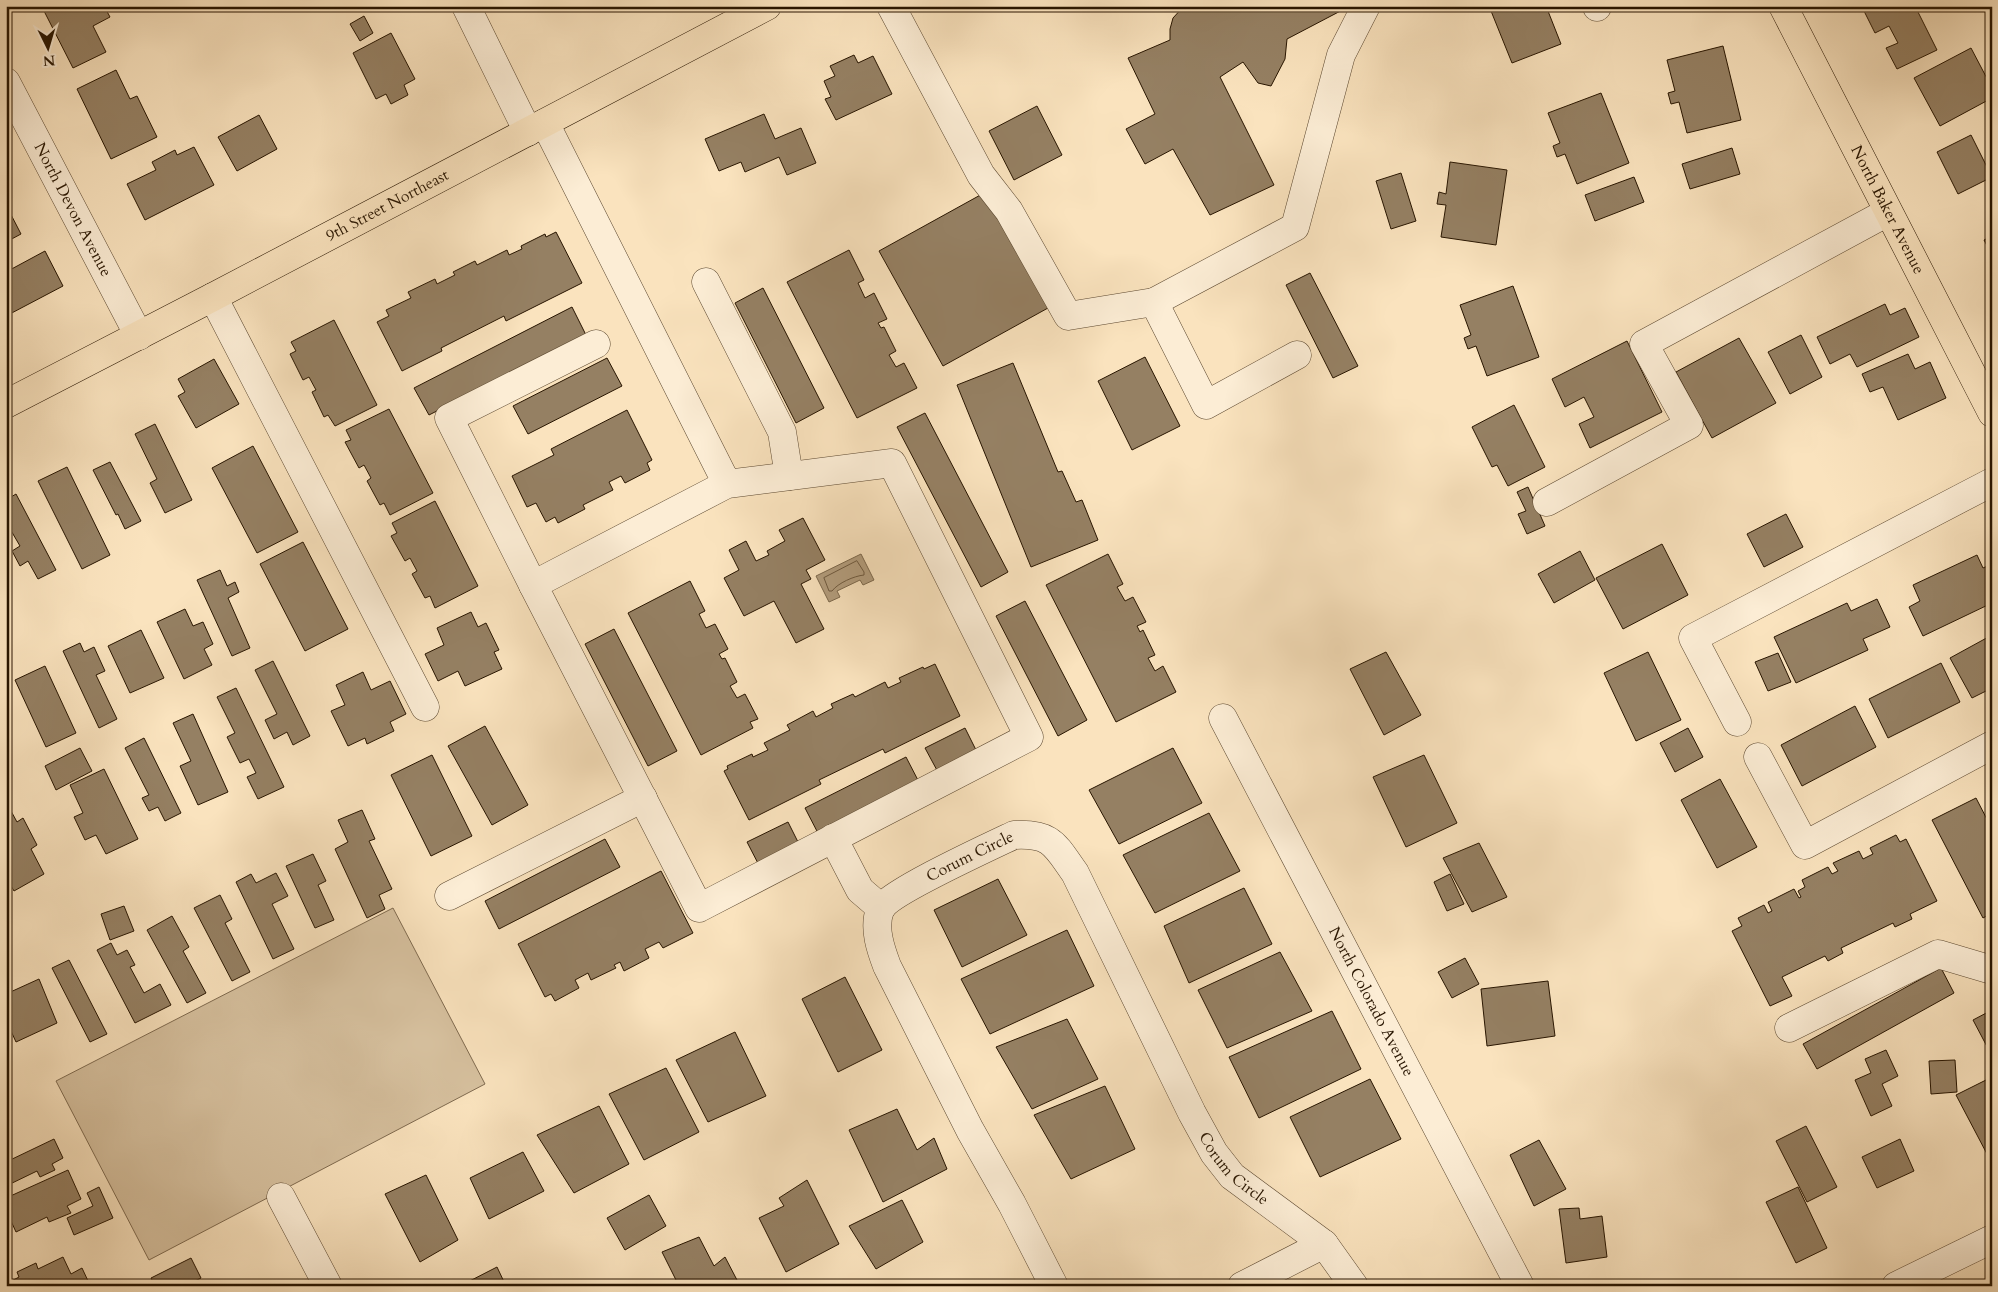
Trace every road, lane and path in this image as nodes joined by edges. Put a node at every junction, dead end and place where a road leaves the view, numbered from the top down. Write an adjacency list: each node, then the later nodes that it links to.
1 (466, 6): 7 (street)
2 (767, 6): 7 (main road, 9th Street Northeast)
3 (891, 6): 11 (street)
4 (1366, 6): 11 (street)
5 (1782, 6): 8 (main road, North Baker Avenue)
6 (6, 82): 12 (street, North Devon Avenue)
7 (537, 128): 10 (main road, 9th Street Northeast); 19 (street)
8 (1888, 212): 16 (main road, North Baker Avenue); 20 (street)
9 (706, 282): 17 (street)
10 (213, 297): 12 (main road, 9th Street Northeast); 22 (street)
11 (1154, 302): 14 (street)
12 (139, 336): 15 (main road, 9th Street Northeast)
13 (596, 344): 21 (street)
14 (1297, 355)
15 (6, 404)
16 (1992, 413)
17 (789, 476): 19 (street); 28 (street)
18 (1992, 482): 24 (street)
19 (726, 484): 21 (street)
20 (1547, 502)
21 (533, 585): 27 (street)
22 (425, 707)
23 (1223, 718): 40 (street, North Colorado Avenue)
24 (1737, 722)
25 (1992, 745): 26 (street)
26 (1758, 757)
27 (643, 798): 28 (street); 29 (street)
28 (833, 838): 30 (street)
29 (449, 896)
30 (881, 908): 35 (street, Corum Circle); 37 (street)
31 (1990, 967): 32 (street)
32 (1789, 1028)
33 (281, 1197): 36 (street)
34 (1992, 1239): 41 (street)
35 (1324, 1244): 38 (street); 39 (street, Corum Circle)
36 (328, 1286)
37 (1054, 1286)
38 (1242, 1286)
39 (1354, 1286)
40 (1520, 1286)
41 (1896, 1286)

